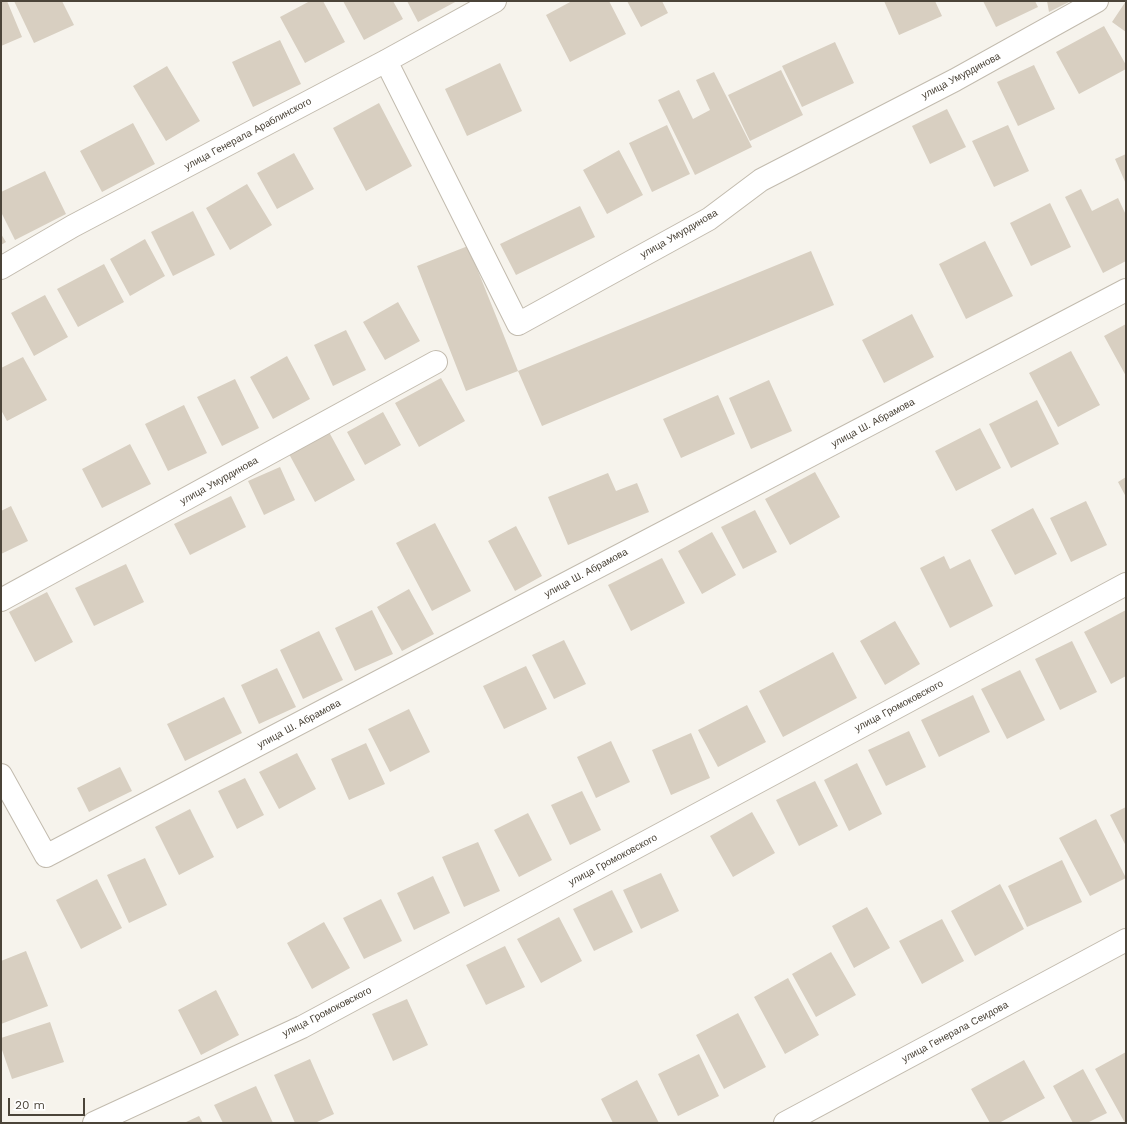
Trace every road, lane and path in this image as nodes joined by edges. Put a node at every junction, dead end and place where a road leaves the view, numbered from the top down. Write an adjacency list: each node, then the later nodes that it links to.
1 (495, 1): 3 (street, улица Генерала Араблинского)
2 (1097, 1): 3 (street, улица Умурдинова)
3 (386, 60): 4 (street, улица Генерала Араблинского)
4 (1, 268)
5 (1126, 290): 9 (street, улица Ш. Абрамова)
6 (436, 362): 8 (street, улица Умурдинова)
7 (1126, 584): 11 (street, улица Громоковского)
8 (1, 600)
9 (1, 775)
10 (1126, 940): 12 (street, улица Генерала Сеидова)
11 (94, 1123)
12 (785, 1123)

